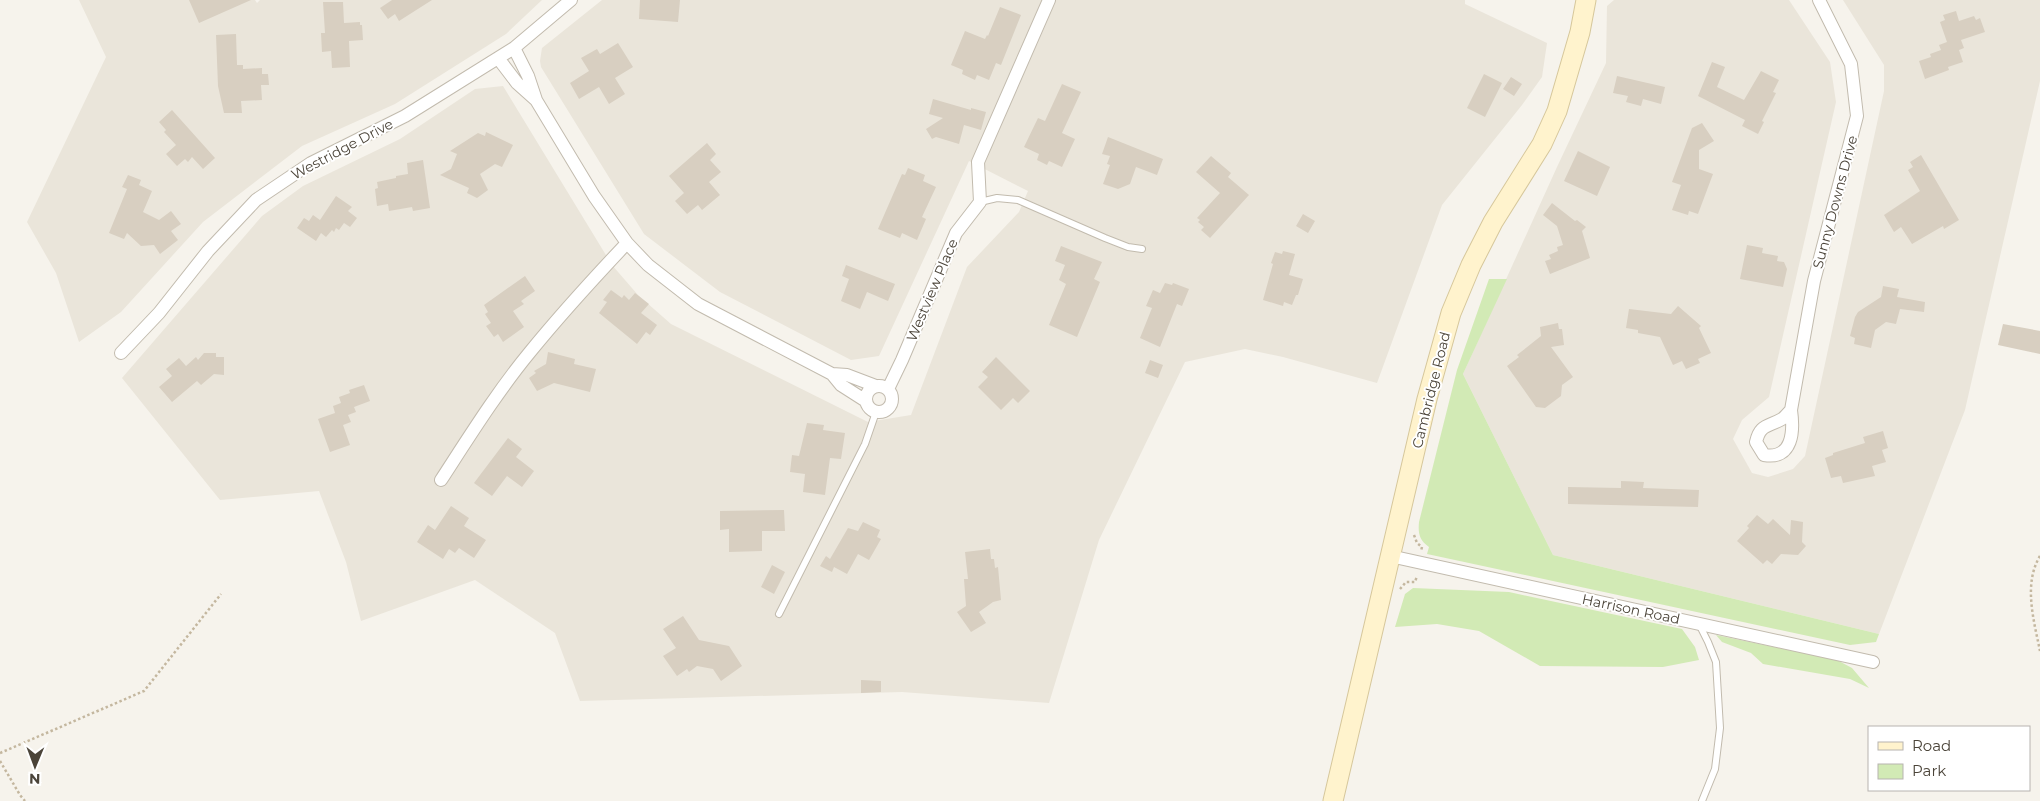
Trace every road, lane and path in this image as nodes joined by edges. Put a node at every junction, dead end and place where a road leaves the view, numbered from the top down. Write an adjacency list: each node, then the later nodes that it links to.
1 (571, 0): 5 (street, Westridge Drive)
2 (1048, 0): 8 (street)
3 (1586, 0): 20 (main road, Cambridge Road)
4 (1818, 0): 15 (street, Sunny Downs Drive)
5 (514, 48): 6 (street, Westridge Drive); 7 (street)
6 (498, 58): 7 (street); 11 (street, Westridge Drive)
7 (536, 100): 9 (street)
8 (980, 202): 10 (lane); 13 (street, Westview Place)
9 (626, 243): 12 (street); 17 (street)
10 (1142, 249)
11 (121, 354)
12 (832, 374): 13 (street); 14 (street)
13 (882, 387): 14 (street); 16 (street)
14 (866, 402): 16 (street)
15 (1791, 410)
16 (876, 412): 25 (lane)
17 (440, 480)
18 (1414, 529): 19 (path)
19 (1421, 551)
20 (1390, 556): 26 (street, Harrison Road); 32 (main road, Cambridge Road)
21 (2040, 556): 27 (path)
22 (1416, 577): 23 (path)
23 (1399, 590)
24 (221, 594): 29 (path)
25 (779, 614)
26 (1698, 623): 28 (street, Harrison Road); 33 (lane)
27 (2040, 651)
28 (1873, 662)
29 (0, 754)
30 (0, 761): 31 (path)
31 (25, 801)
32 (1333, 801)
33 (1702, 801)

